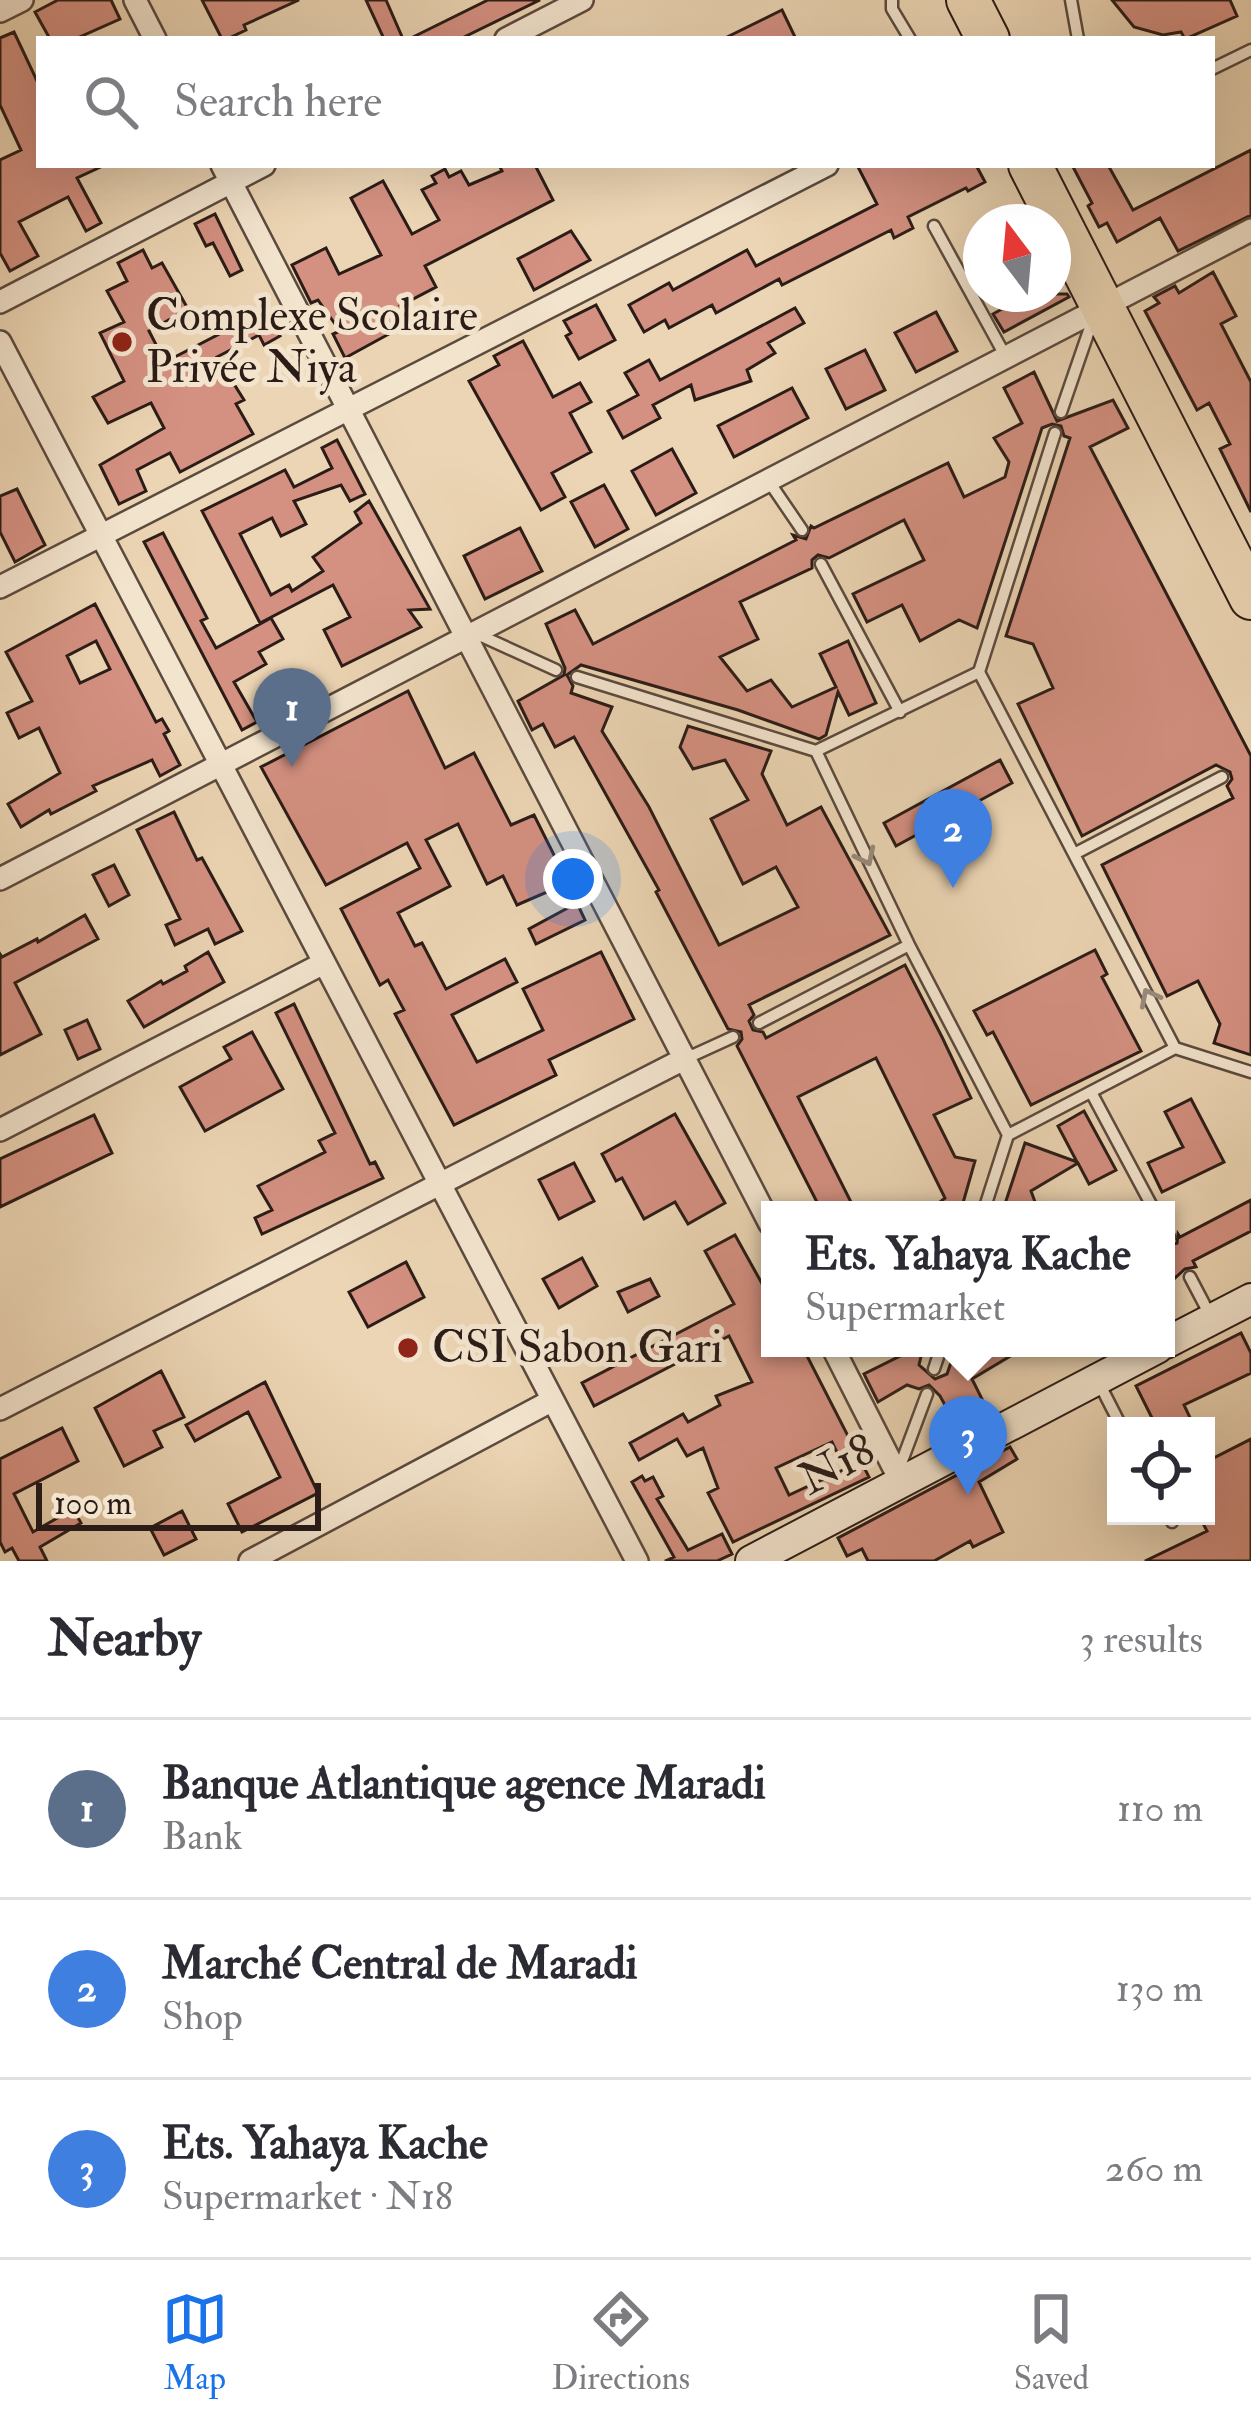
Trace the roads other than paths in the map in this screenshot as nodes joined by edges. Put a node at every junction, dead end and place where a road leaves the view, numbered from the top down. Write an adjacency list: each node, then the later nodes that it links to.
1 (22, 0): 8 (street)
2 (135, 0): 9 (street)
3 (582, 0): 10 (street)
4 (892, 0): 11 (lane)
5 (947, 0): 12 (highway)
6 (968, 0): 13 (highway)
7 (1071, 0): 14 (lane)
8 (0, 11)
9 (153, 36)
10 (512, 36)
11 (908, 36)
12 (965, 36)
13 (986, 36)
14 (1076, 36)
15 (1251, 50): 16 (lane)
16 (1215, 68)
17 (820, 168): 27 (street)
18 (1032, 168): 23 (highway)
19 (1053, 168): 23 (highway)
20 (226, 174): 24 (street); 27 (street)
21 (934, 226): 26 (lane)
22 (1251, 230): 23 (street)
23 (1107, 301): 26 (street); 28 (lane); 33 (highway); 36 (highway)
24 (0, 302)
25 (0, 342): 32 (street)
26 (1007, 359): 30 (street)
27 (347, 411): 32 (street); 37 (street)
28 (1061, 412)
29 (1055, 433): 39 (lane)
30 (770, 483): 31 (lane); 37 (street)
31 (802, 530)
32 (100, 536): 35 (street); 43 (street)
33 (1251, 548)
34 (820, 564): 41 (lane)
35 (0, 587)
36 (1251, 598)
37 (470, 636): 38 (lane); 43 (street); 52 (street)
38 (556, 670)
39 (979, 672): 41 (lane); 45 (lane)
40 (577, 677): 42 (lane)
41 (900, 712): 42 (lane)
42 (816, 752): 47 (lane, one-way to 47)
43 (220, 764): 46 (street); 48 (street)
44 (1222, 777): 45 (lane)
45 (1076, 853): 51 (lane, one-way to 45)
46 (0, 880)
47 (909, 945): 49 (lane); 56 (lane)
48 (324, 963): 55 (street); 57 (street)
49 (759, 1023)
50 (733, 1037): 52 (lane)
51 (1175, 1048): 53 (lane); 54 (lane)
52 (686, 1058): 57 (street); 60 (street)
53 (1251, 1072)
54 (1091, 1092): 56 (lane); 59 (lane)
55 (0, 1130)
56 (1008, 1135): 58 (lane)
57 (440, 1181): 71 (street); 72 (street)
58 (987, 1201)
59 (1149, 1201)
60 (761, 1205)
61 (1190, 1277): 63 (lane)
62 (1251, 1299): 63 (main road)
63 (1212, 1319): 64 (main road)
64 (1175, 1338)
65 (838, 1357): 74 (street)
66 (938, 1357): 68 (lane)
67 (1140, 1357): 69 (main road, N18)
68 (934, 1369)
69 (1097, 1380): 73 (lane); 74 (main road, N18)
70 (926, 1394): 74 (lane)
71 (551, 1401): 75 (street); 76 (street)
72 (0, 1409)
73 (1116, 1417)
74 (899, 1478): 77 (main road, N18)
75 (250, 1561)
76 (637, 1561)
77 (751, 1561)

